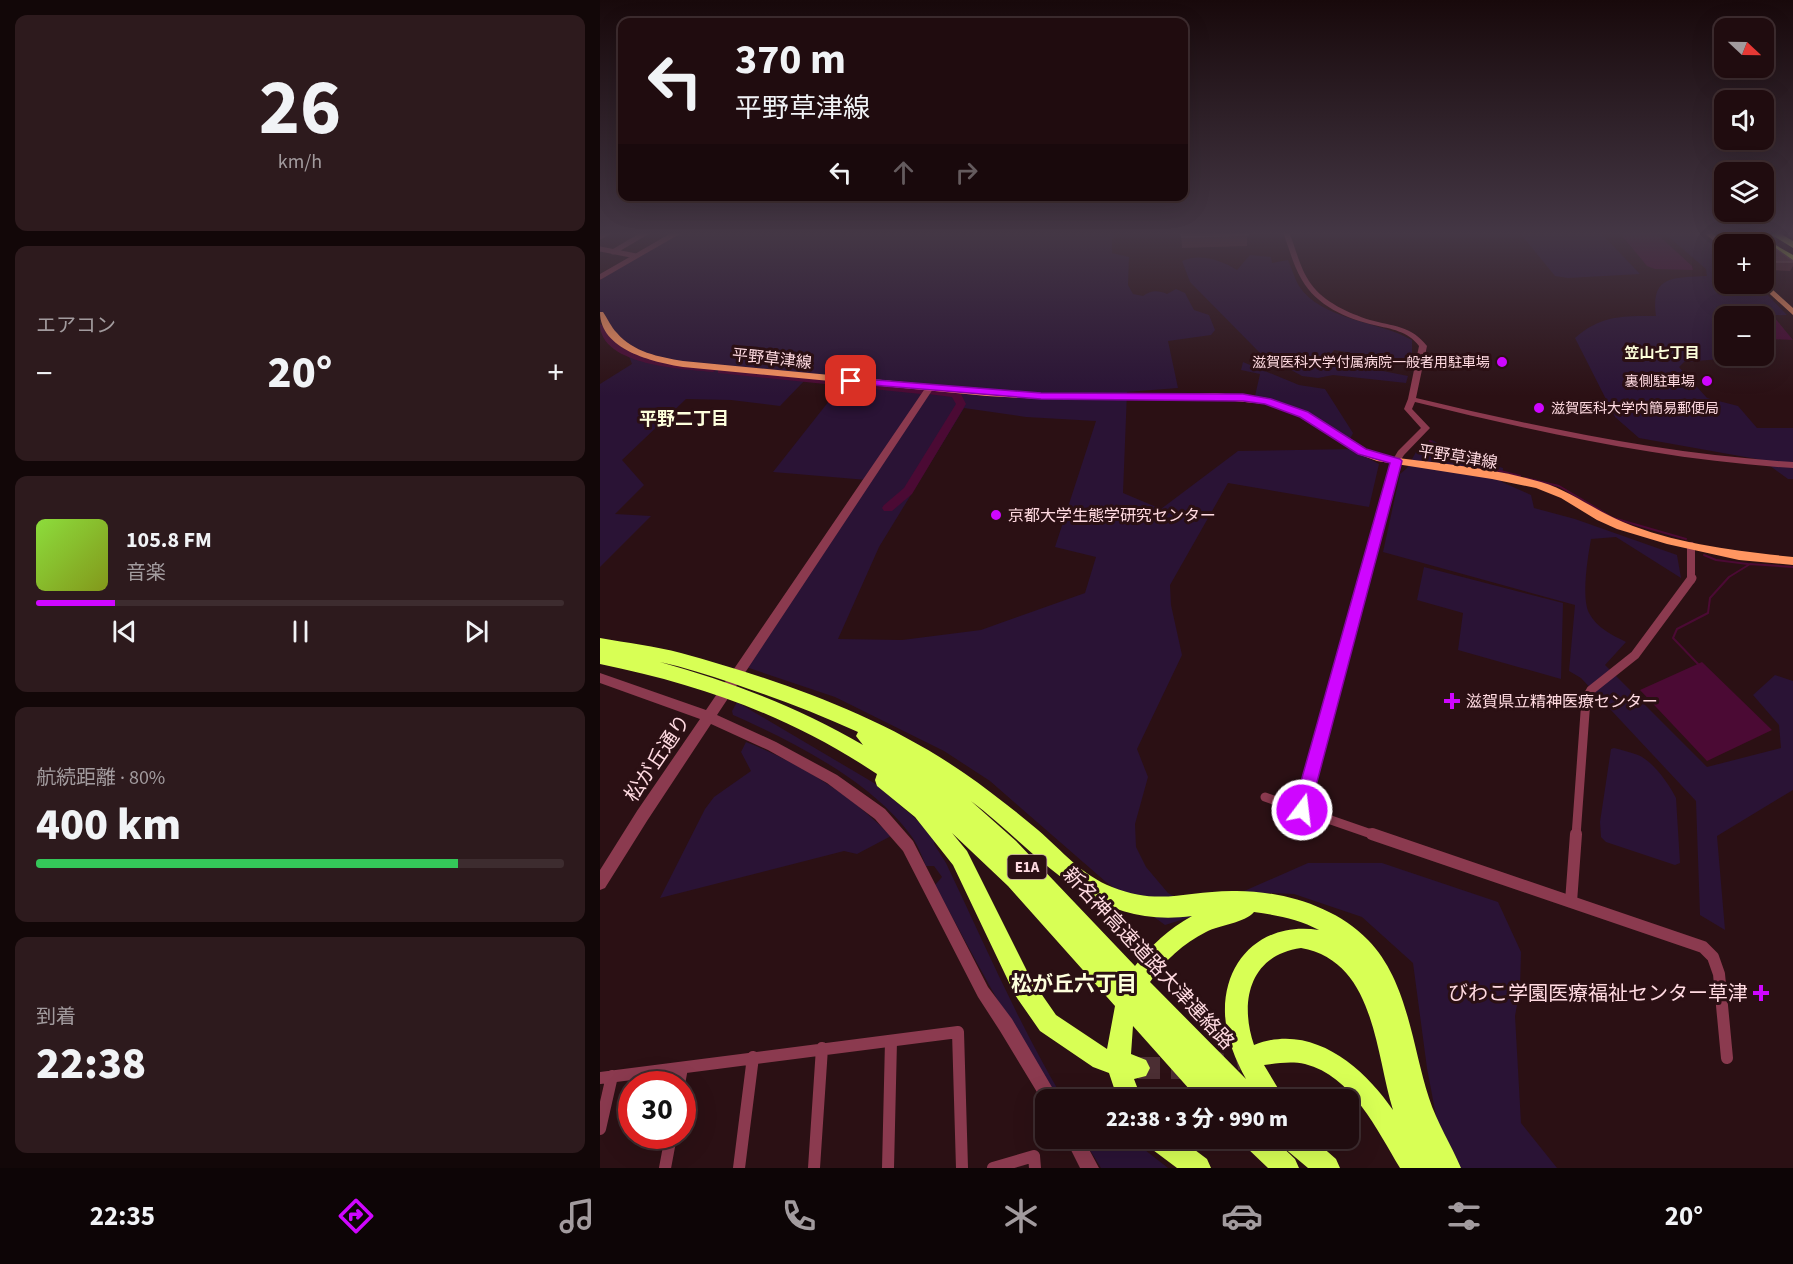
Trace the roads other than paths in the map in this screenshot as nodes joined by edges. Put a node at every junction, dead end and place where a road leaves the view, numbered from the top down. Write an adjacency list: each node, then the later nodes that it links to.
1 (1311, 287): 8 (street)
2 (1774, 288): 4 (main road)
3 (1773, 294): 5 (main road)
4 (1793, 306)
5 (1793, 313)
6 (600, 314): 7 (main road, 平野草津線)
7 (929, 389): 9 (main road, 平野草津線); 18 (street, 松が丘通り)
8 (1412, 399): 9 (street); 10 (street)
9 (1396, 461): 11 (main road, 平野草津線); 20 (street)
10 (1793, 465)
11 (1691, 546): 12 (main road, 平野草津線); 22 (street)
12 (1793, 561)
13 (600, 645): 15 (highway, 新名神高速道路大津連絡路 / E1A)
14 (600, 657): 15 (highway, 新名神高速道路大津連絡路 / E1A)
15 (704, 674): 17 (highway, 新名神高速道路大津連絡路 / E1A)
16 (600, 678): 18 (street)
17 (759, 693): 23 (highway); 30 (highway); 35 (highway, 新名神高速道路大津連絡路 / E1A); 36 (highway, 新名神高速道路大津連絡路 / E1A)
18 (709, 717): 21 (street, 松が丘通り); 33 (street)
19 (1265, 797): 20 (street)
20 (1302, 810): 22 (street)
21 (600, 883)
22 (1571, 902): 28 (street)
23 (1278, 905): 34 (highway); 59 (highway)
24 (891, 1041): 25 (street); 48 (street); 49 (street)
25 (822, 1048): 27 (street); 47 (street)
26 (1261, 1054): 57 (highway)
27 (753, 1058): 29 (street); 46 (street)
28 (1727, 1058)
29 (682, 1068): 31 (street); 32 (street)
30 (1138, 1068)
31 (682, 1071)
32 (606, 1077): 38 (street)
33 (1044, 1089)
34 (1126, 1089)
35 (1205, 1089)
36 (1239, 1089)
37 (1266, 1089): 58 (highway)
38 (601, 1121)
39 (669, 1149): 45 (street)
40 (1079, 1149): 52 (street)
41 (1173, 1149): 53 (highway)
42 (1266, 1149): 54 (highway)
43 (1305, 1149): 55 (highway)
44 (1318, 1149): 56 (highway)
45 (665, 1168)
46 (739, 1168)
47 (814, 1168)
48 (888, 1168)
49 (962, 1168)
50 (993, 1168): 51 (street)
51 (1035, 1168)
52 (1090, 1168)
53 (1198, 1168)
54 (1286, 1168)
55 (1328, 1168)
56 (1338, 1168)
57 (1414, 1168)
58 (1430, 1168)
59 (1448, 1168)

